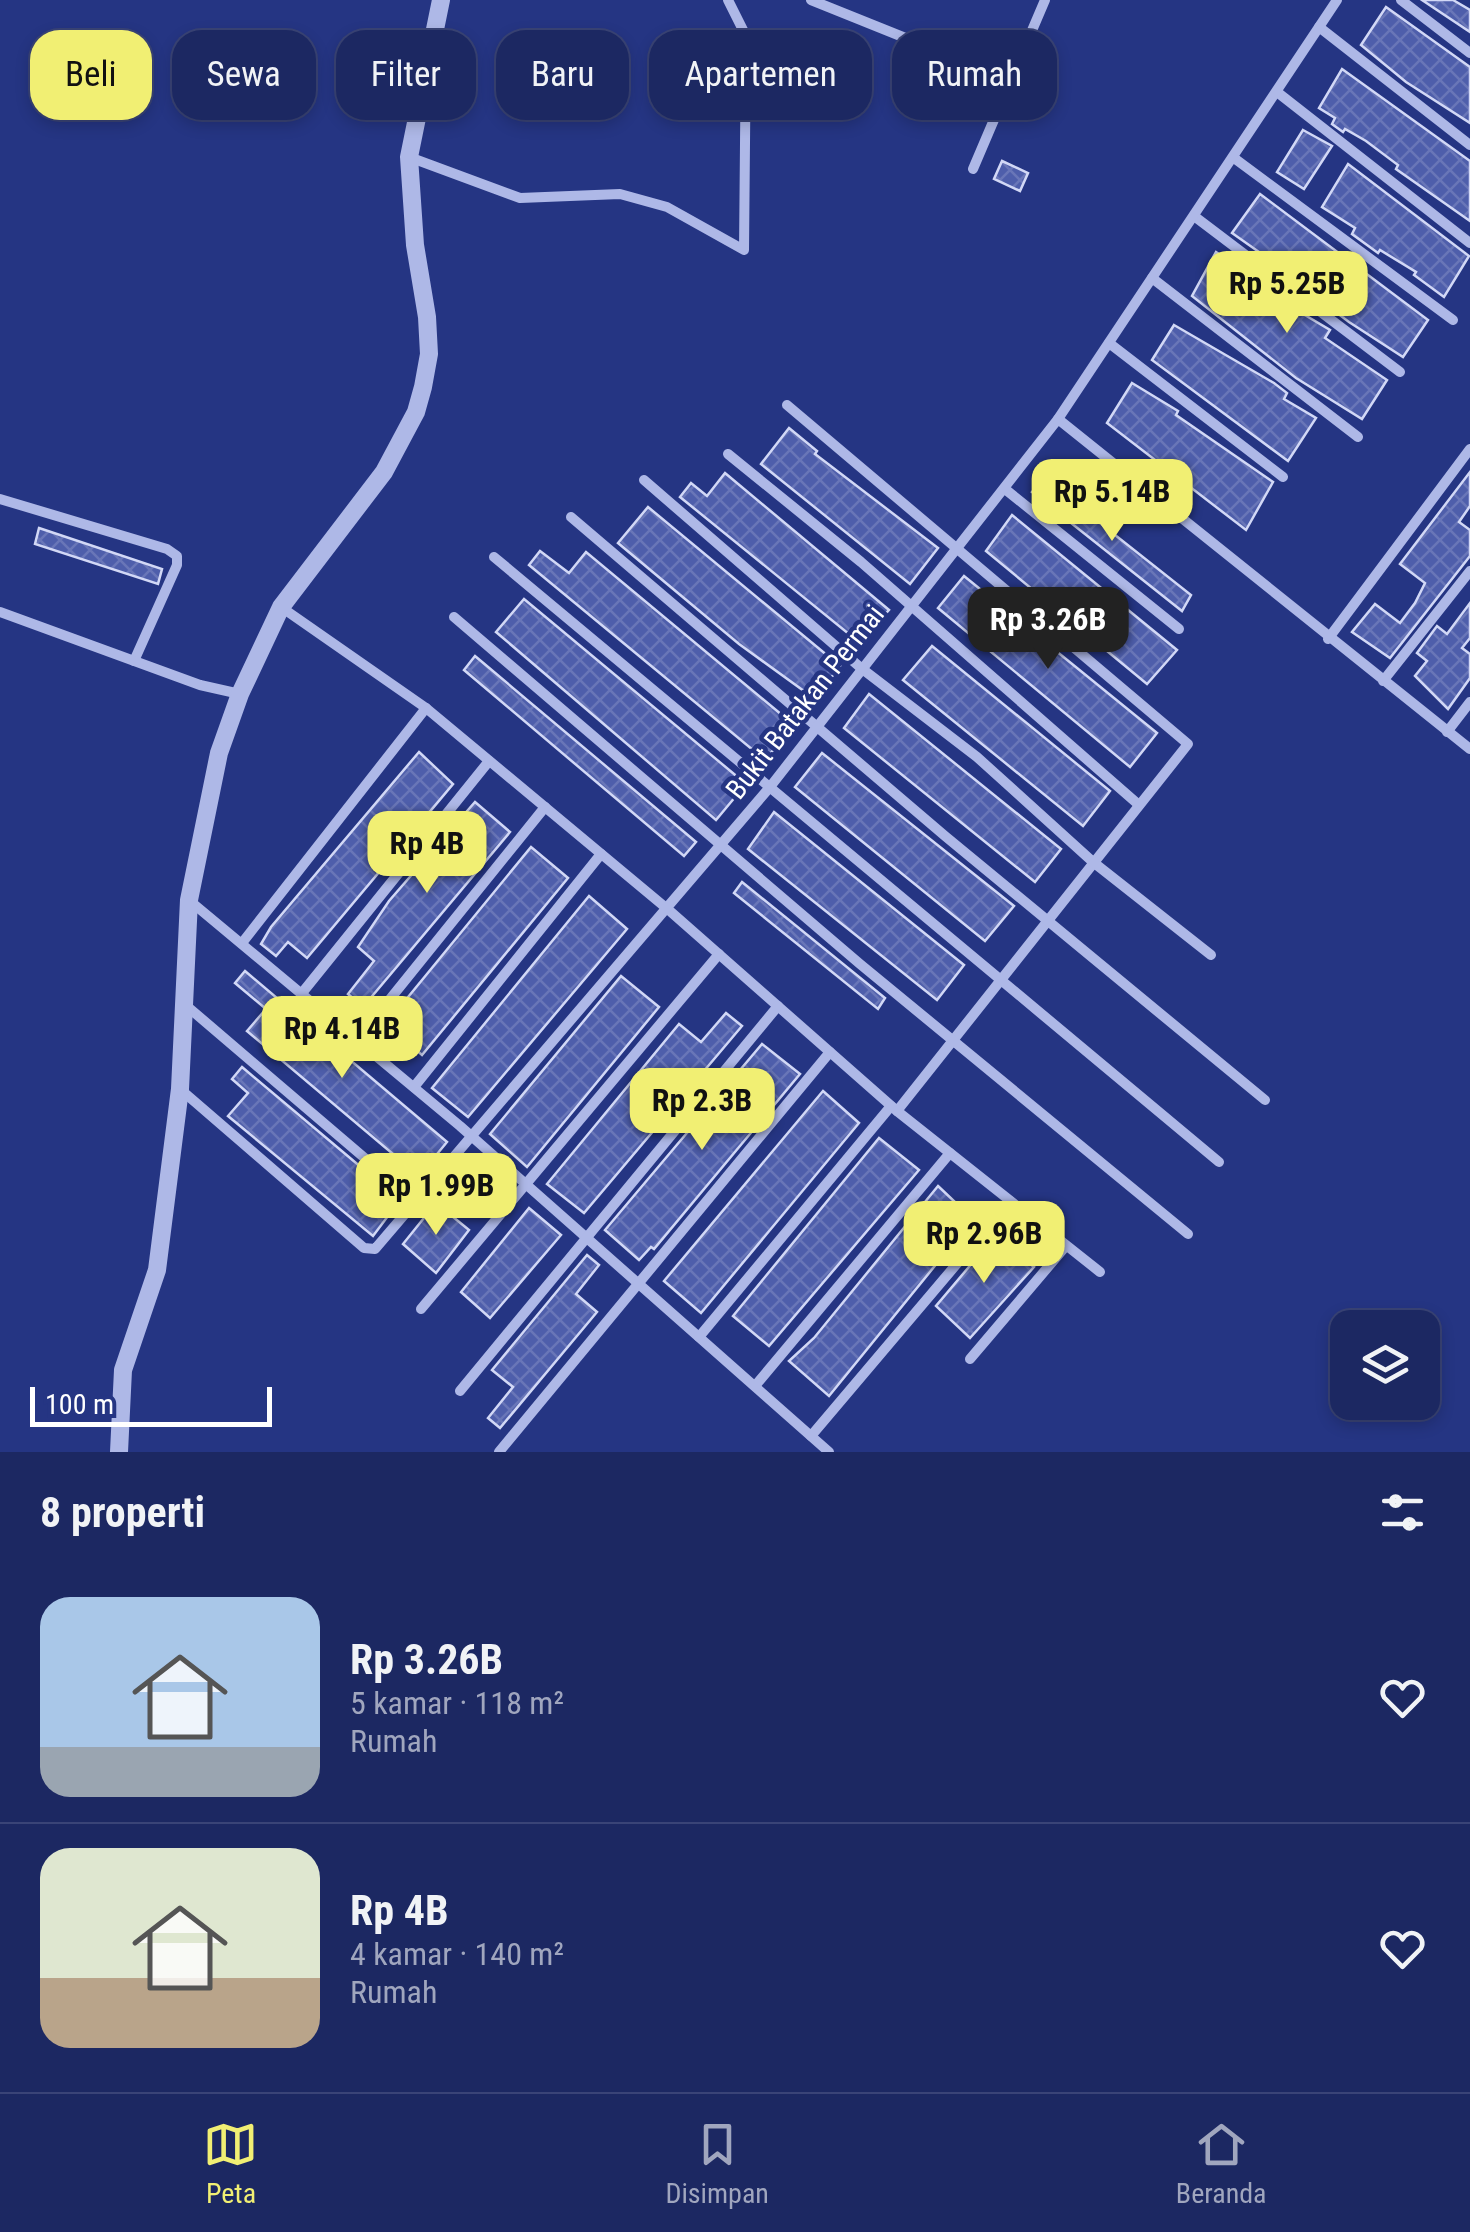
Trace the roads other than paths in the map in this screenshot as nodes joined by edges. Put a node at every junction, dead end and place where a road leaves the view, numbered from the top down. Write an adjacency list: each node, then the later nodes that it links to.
1 (441, 0): 14 (street)
2 (728, 0): 14 (street)
3 (811, 0): 9 (street)
4 (1046, 0): 8 (street)
5 (1337, 0): 7 (street, Bukit Batakan Permai)
6 (1401, 0): 10 (street)
7 (1319, 27): 11 (street, Bukit Batakan Permai); 13 (street)
8 (1032, 30)
9 (892, 33)
10 (1470, 52)
11 (1277, 92): 15 (street, Bukit Batakan Permai); 18 (street)
12 (993, 120): 16 (street)
13 (1470, 145)
14 (409, 157): 37 (street)
15 (1234, 158): 17 (street, Bukit Batakan Permai); 20 (street)
16 (973, 168)
17 (1194, 216): 19 (street, Bukit Batakan Permai); 22 (street)
18 (1470, 242)
19 (1152, 278): 21 (street, Bukit Batakan Permai); 25 (street)
20 (1453, 320)
21 (1109, 343): 24 (street, Bukit Batakan Permai); 28 (street)
22 (1400, 372)
23 (786, 405): 33 (street)
24 (1058, 419): 30 (street, Bukit Batakan Permai); 41 (street)
25 (1358, 437)
26 (1470, 449): 41 (street)
27 (728, 454): 36 (street)
28 (1283, 477)
29 (644, 480): 43 (street)
30 (1005, 489): 33 (street, Bukit Batakan Permai); 40 (street)
31 (0, 499): 42 (street)
32 (571, 517): 48 (street)
33 (955, 546): 36 (street, Bukit Batakan Permai); 53 (street)
34 (494, 557): 52 (street)
35 (1470, 571): 44 (street)
36 (909, 607): 43 (street, Bukit Batakan Permai); 53 (street)
37 (280, 608): 45 (street); 47 (street)
38 (0, 612): 42 (street)
39 (454, 616): 55 (street)
40 (1179, 628)
41 (1328, 640): 44 (street)
42 (134, 661): 45 (street)
43 (862, 668): 48 (street, Bukit Batakan Permai); 57 (street)
44 (1382, 681): 49 (street)
45 (240, 694): 58 (street)
46 (1470, 702): 49 (street)
47 (426, 708): 51 (street); 61 (street)
48 (817, 724): 52 (street, Bukit Batakan Permai); 60 (street)
49 (1447, 732): 50 (street)
50 (1470, 749)
51 (489, 761): 54 (street); 65 (street)
52 (770, 787): 55 (street, Bukit Batakan Permai); 64 (street)
53 (1140, 805): 57 (street)
54 (545, 808): 56 (street); 69 (street)
55 (720, 844): 59 (street, Bukit Batakan Permai); 68 (street)
56 (601, 854): 59 (street); 71 (street)
57 (1093, 862): 60 (street); 63 (street)
58 (189, 900): 61 (street); 66 (street)
59 (664, 906): 62 (street); 75 (street, Bukit Batakan Permai)
60 (1048, 920): 64 (street); 73 (street)
61 (242, 943): 65 (street)
62 (719, 954): 67 (street); 78 (street)
63 (1211, 955)
64 (1000, 978): 68 (street); 77 (street)
65 (302, 994): 69 (street)
66 (181, 1001): 72 (street); 79 (street)
67 (778, 1006): 70 (street); 82 (street)
68 (951, 1038): 74 (street); 81 (street)
69 (357, 1040): 71 (street)
70 (830, 1052): 74 (street); 85 (street)
71 (414, 1087): 75 (street)
72 (180, 1089): 79 (street, Bukit Batakan Permai); 92 (street)
73 (1265, 1100)
74 (894, 1108): 76 (street); 87 (street)
75 (471, 1135): 78 (street); 79 (street, Bukit Batakan Permai)
76 (950, 1153): 80 (street); 89 (street)
77 (1219, 1162)
78 (527, 1185): 82 (street); 86 (street)
79 (414, 1201)
80 (1010, 1201): 83 (street); 91 (street)
81 (1188, 1234)
82 (586, 1237): 85 (street); 90 (street)
83 (1065, 1246): 84 (street); 88 (street)
84 (1100, 1272)
85 (640, 1284): 87 (street); 93 (street)
86 (421, 1309)
87 (699, 1337): 89 (street)
88 (970, 1359)
89 (755, 1386): 91 (street)
90 (460, 1391)
91 (811, 1436): 94 (street)
92 (120, 1452)
93 (499, 1452)
94 (829, 1452)

